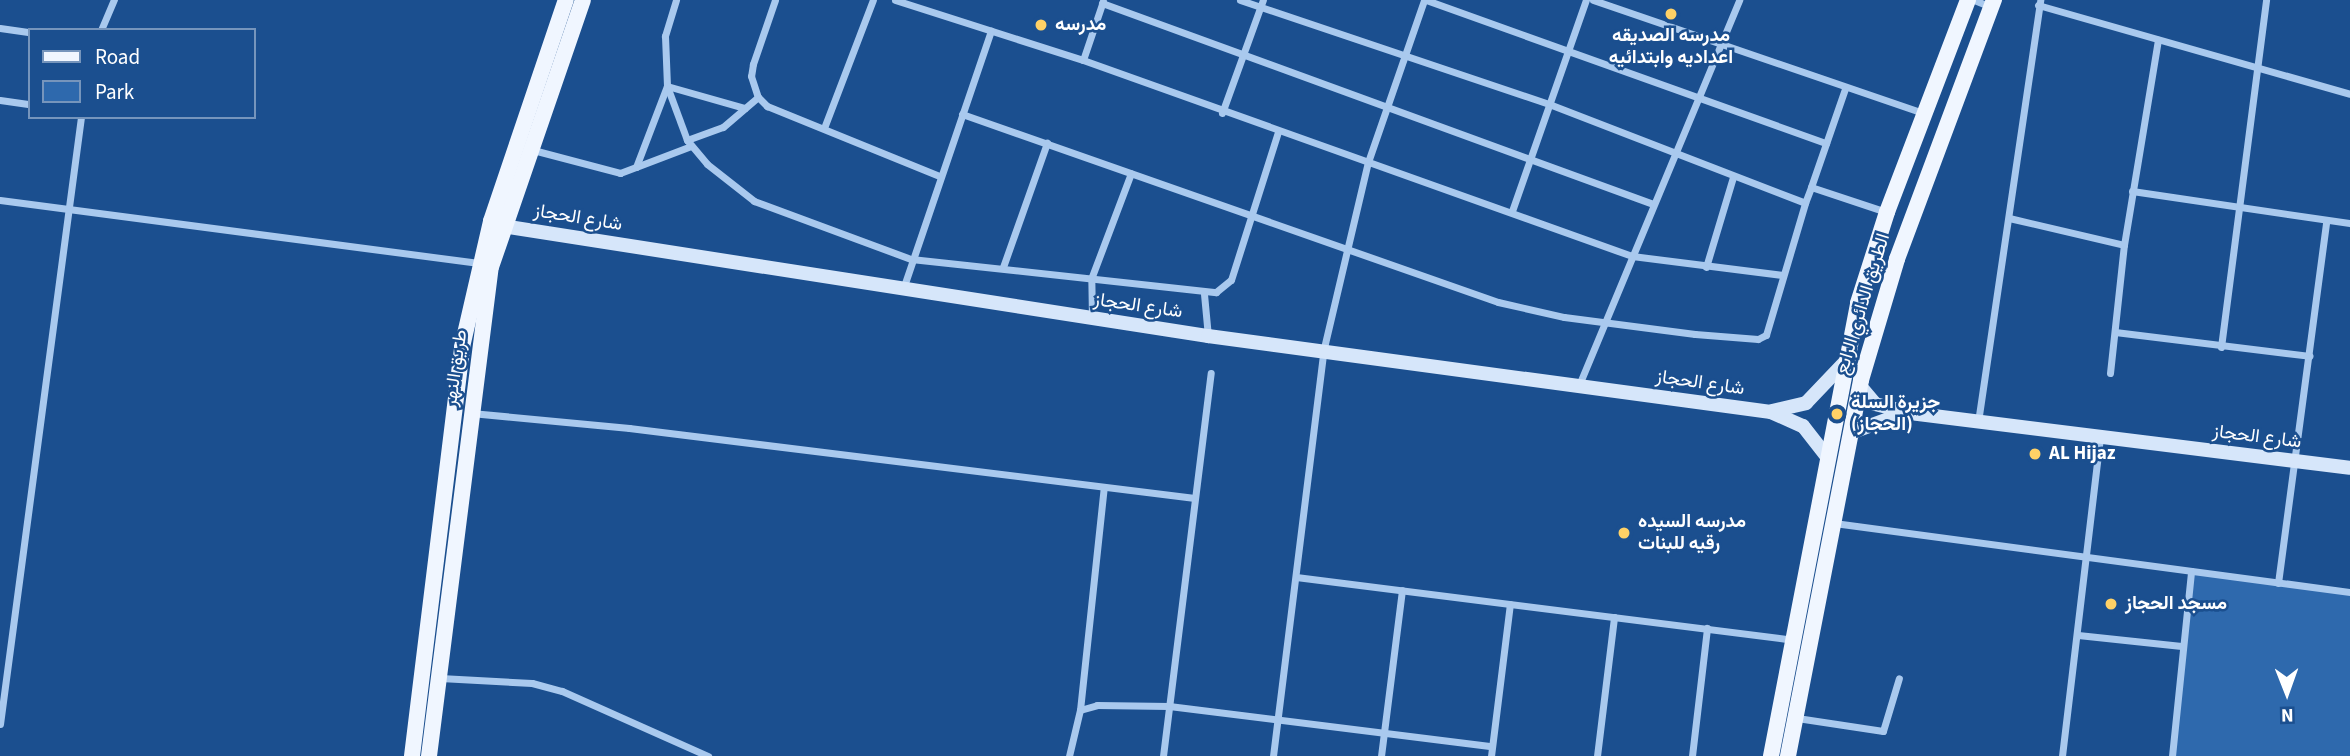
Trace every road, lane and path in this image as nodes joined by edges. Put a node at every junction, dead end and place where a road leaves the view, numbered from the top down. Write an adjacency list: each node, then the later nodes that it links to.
1 (114, 0): 21 (street)
2 (566, 0): 76 (main road, طريق النهر)
3 (583, 0): 50 (main road, طريق النهر)
4 (676, 0): 31 (street)
5 (775, 0): 34 (street)
6 (873, 0): 45 (street)
7 (895, 0): 22 (street)
8 (1240, 0): 18 (street)
9 (1425, 0): 26 (street); 28 (street)
10 (1586, 0): 26 (street)
11 (1593, 0): 25 (street)
12 (1738, 0): 25 (street)
13 (1968, 0): 42 (main road, الطريق الدائري الرابع)
14 (1974, 0): 19 (street)
15 (2266, 0): 30 (street)
16 (1103, 1): 27 (street); 29 (street)
17 (2039, 2): 24 (street); 68 (street)
18 (1261, 4): 27 (street); 28 (street)
19 (1993, 4): 94 (main road, الطريق الدائري الرابع)
20 (0, 28): 23 (street)
21 (102, 28)
22 (991, 31): 29 (street); 43 (street)
23 (28, 32)
24 (2158, 40): 30 (street); 59 (street)
25 (1721, 44): 32 (street); 35 (street)
26 (1567, 51): 35 (street); 38 (street)
27 (1243, 54): 39 (street); 41 (street)
28 (1405, 57): 38 (street); 39 (street)
29 (1083, 60): 41 (street)
30 (2257, 66): 33 (street); 63 (street)
31 (667, 86): 40 (street); 47 (street); 54 (street)
32 (1845, 89): 42 (street); 49 (street)
33 (2350, 94)
34 (758, 97): 40 (street); 45 (street)
35 (1699, 97): 49 (street); 51 (street)
36 (0, 100): 37 (street)
37 (28, 104)
38 (1549, 104): 51 (street); 52 (street)
39 (1387, 105): 52 (street); 53 (street)
40 (745, 108): 47 (street)
41 (1222, 113): 46 (street)
42 (1923, 113): 66 (main road, الطريق الدائري الرابع)
43 (962, 114): 48 (street); 56 (street)
44 (81, 119): 64 (street)
45 (824, 128): 56 (street)
46 (1278, 132): 53 (street); 67 (street)
47 (689, 143): 54 (street); 75 (street)
48 (1047, 143): 55 (street); 77 (street)
49 (1826, 143): 58 (street)
50 (532, 150): 54 (street); 71 (main road, طريق النهر)
51 (1675, 154): 57 (street); 62 (street)
52 (1531, 159): 62 (street); 65 (street)
53 (1368, 162): 65 (street); 73 (street)
54 (636, 167)
55 (1131, 173): 67 (street); 80 (street)
56 (939, 176): 75 (street)
57 (1733, 177): 61 (street); 78 (street)
58 (1811, 187): 61 (street); 66 (street)
59 (2132, 191): 63 (street); 72 (street)
60 (0, 200): 64 (street)
61 (1805, 203): 79 (street)
62 (1653, 204): 74 (street)
63 (2238, 206): 69 (street); 87 (street)
64 (70, 209): 76 (street); 125 (street)
65 (1512, 211): 74 (street)
66 (1887, 212): 90 (main road, الطريق الدائري الرابع)
67 (1253, 215): 73 (street); 82 (street)
68 (2009, 218): 72 (street); 98 (street)
69 (2326, 222): 70 (street); 89 (street)
70 (2350, 223)
71 (502, 226): 81 (main road, شارع الحجاز); 96 (main road, طريق النهر)
72 (2124, 244): 85 (street)
73 (1347, 250): 84 (street); 88 (street)
74 (1632, 256): 78 (street); 84 (street)
75 (911, 259): 77 (street); 81 (street)
76 (479, 263): 119 (main road, طريق النهر)
77 (1003, 267): 80 (street)
78 (1706, 267): 79 (street)
79 (1783, 275): 84 (street)
80 (1091, 279): 82 (street); 83 (street)
81 (902, 290): 83 (main road, شارع الحجاز)
82 (1204, 294): 86 (street)
83 (1092, 318): 86 (main road, شارع الحجاز)
84 (1607, 322): 93 (street)
85 (2115, 332): 87 (street); 92 (street)
86 (1208, 336): 88 (main road, شارع الحجاز)
87 (2221, 347): 89 (street)
88 (1323, 352): 93 (main road, شارع الحجاز); 109 (street)
89 (2310, 356): 102 (street)
90 (1845, 362): 95 (main road, شارع الحجاز); 101 (main road, الطريق الدائري الرابع)
91 (1211, 373): 105 (street)
92 (2110, 373)
93 (1579, 386): 95 (main road, شارع الحجاز)
94 (1860, 386): 97 (main road, شارع الحجاز); 99 (main road, الطريق الدائري الرابع)
95 (1771, 412): 101 (main road, شارع الحجاز)
96 (471, 413): 104 (street); 119 (main road, طريق النهر)
97 (1910, 413): 98 (main road, شارع الحجاز); 99 (main road, شارع الحجاز)
98 (1978, 423): 100 (main road, شارع الحجاز)
99 (1853, 432): 106 (main road, الطريق الدائري الرابع)
100 (2100, 437): 102 (main road, شارع الحجاز); 107 (street)
101 (1827, 457): 117 (main road, الطريق الدائري الرابع)
102 (2293, 461): 103 (main road, شارع الحجاز); 110 (street)
103 (2350, 468)
104 (1104, 487): 105 (street); 122 (street)
105 (1195, 498): 121 (street)
106 (1833, 523): 107 (street); 123 (main road, الطريق الدائري الرابع)
107 (2088, 557): 108 (street); 116 (street)
108 (2191, 571): 110 (street); 118 (street)
109 (1297, 577): 111 (street); 124 (street)
110 (2278, 583): 112 (street)
111 (1402, 590): 113 (street); 126 (street)
112 (2350, 592)
113 (1510, 604): 114 (street); 127 (street)
114 (1614, 617): 115 (street); 136 (street)
115 (1707, 628): 117 (street); 137 (street)
116 (2078, 635): 118 (street); 140 (street)
117 (1794, 640): 138 (main road, الطريق الدائري الرابع)
118 (2181, 646): 141 (street)
119 (430, 677): 128 (main road, طريق النهر); 129 (main road, طريق النهر); 130 (street)
120 (1899, 678): 123 (street)
121 (1169, 706): 122 (street); 124 (street); 132 (street)
122 (1080, 710): 131 (street)
123 (1796, 718): 139 (main road, الطريق الدائري الرابع)
124 (1277, 721): 126 (street); 133 (street)
125 (0, 724)
126 (1383, 734): 127 (street); 134 (street)
127 (1492, 746): 135 (street)
128 (412, 756)
129 (429, 756)
130 (708, 756)
131 (1069, 756)
132 (1163, 756)
133 (1273, 756)
134 (1381, 756)
135 (1491, 756)
136 (1597, 756)
137 (1692, 756)
138 (1771, 756)
139 (1788, 756)
140 (2062, 756)
141 (2172, 756)

